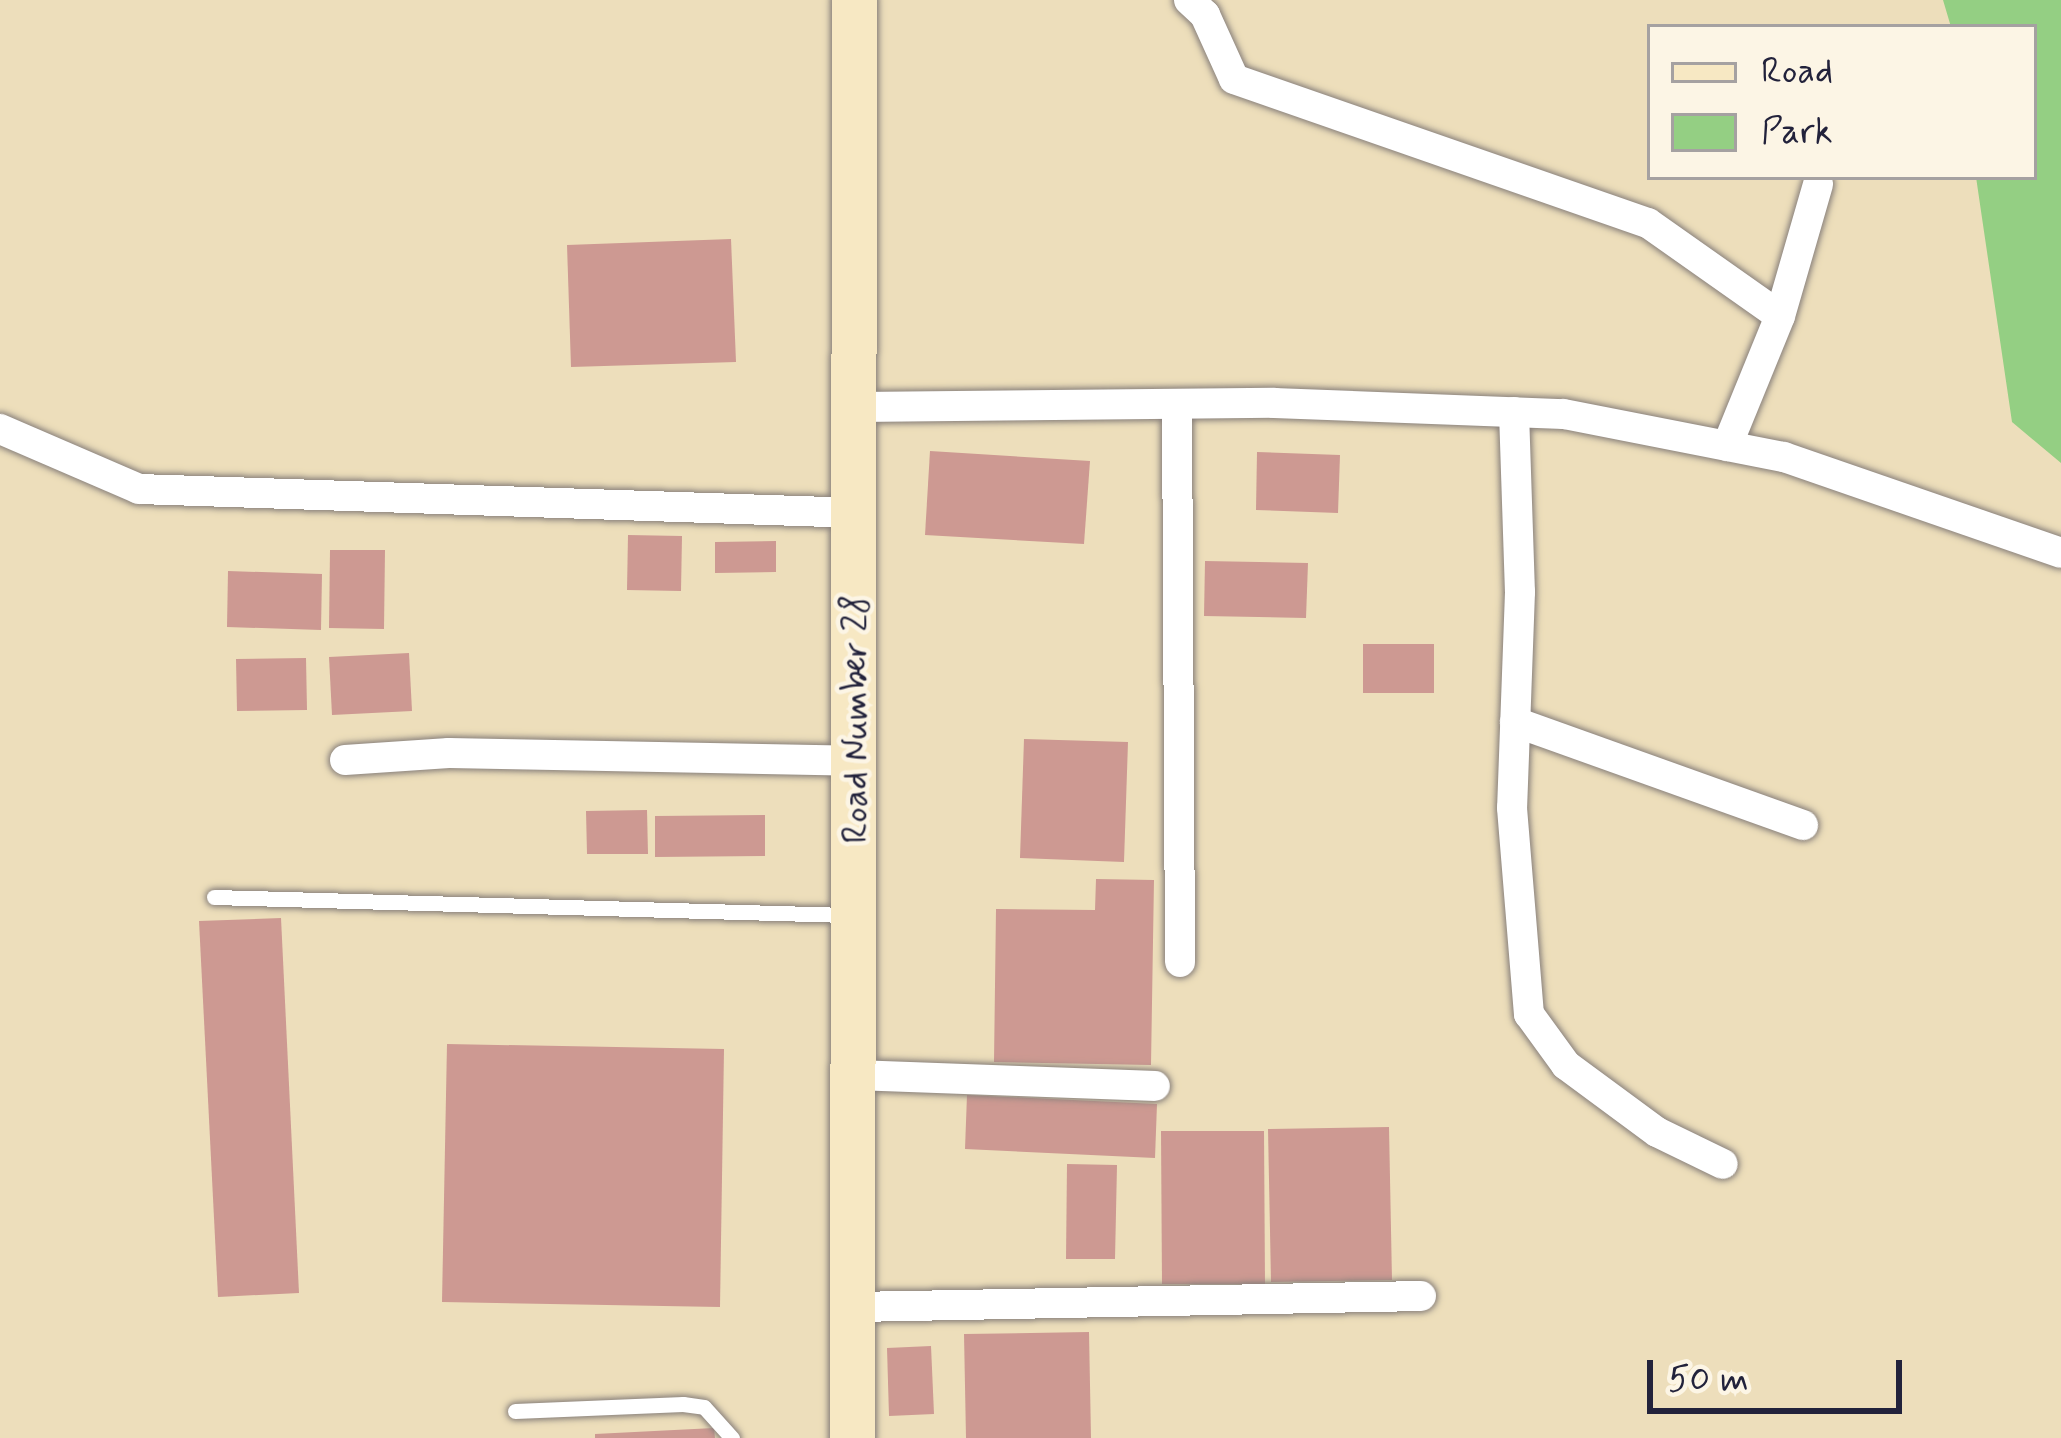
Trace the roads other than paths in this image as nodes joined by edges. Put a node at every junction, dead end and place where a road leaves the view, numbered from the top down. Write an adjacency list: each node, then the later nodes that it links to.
1 (854, 0): 6 (street, Road Number 28)
2 (1189, 0): 4 (street)
3 (1818, 184): 4 (street)
4 (1780, 316): 9 (street)
5 (1177, 404): 6 (street); 7 (street); 18 (street)
6 (859, 407): 10 (street, Road Number 28)
7 (1514, 412): 9 (street); 12 (street)
8 (0, 429): 10 (street)
9 (1727, 446): 11 (street)
10 (858, 513): 14 (street, Road Number 28)
11 (2061, 553)
12 (1515, 722): 15 (street); 21 (street)
13 (345, 760): 14 (street)
14 (857, 760): 17 (street, Road Number 28)
15 (1803, 825)
16 (214, 897): 17 (lane)
17 (856, 916): 19 (street, Road Number 28)
18 (1180, 962)
19 (856, 1075): 20 (street); 23 (street, Road Number 28)
20 (1155, 1086)
21 (1723, 1164)
22 (1421, 1296): 23 (street)
23 (855, 1306): 26 (street, Road Number 28)
24 (515, 1411): 25 (lane)
25 (732, 1438)
26 (852, 1438)

